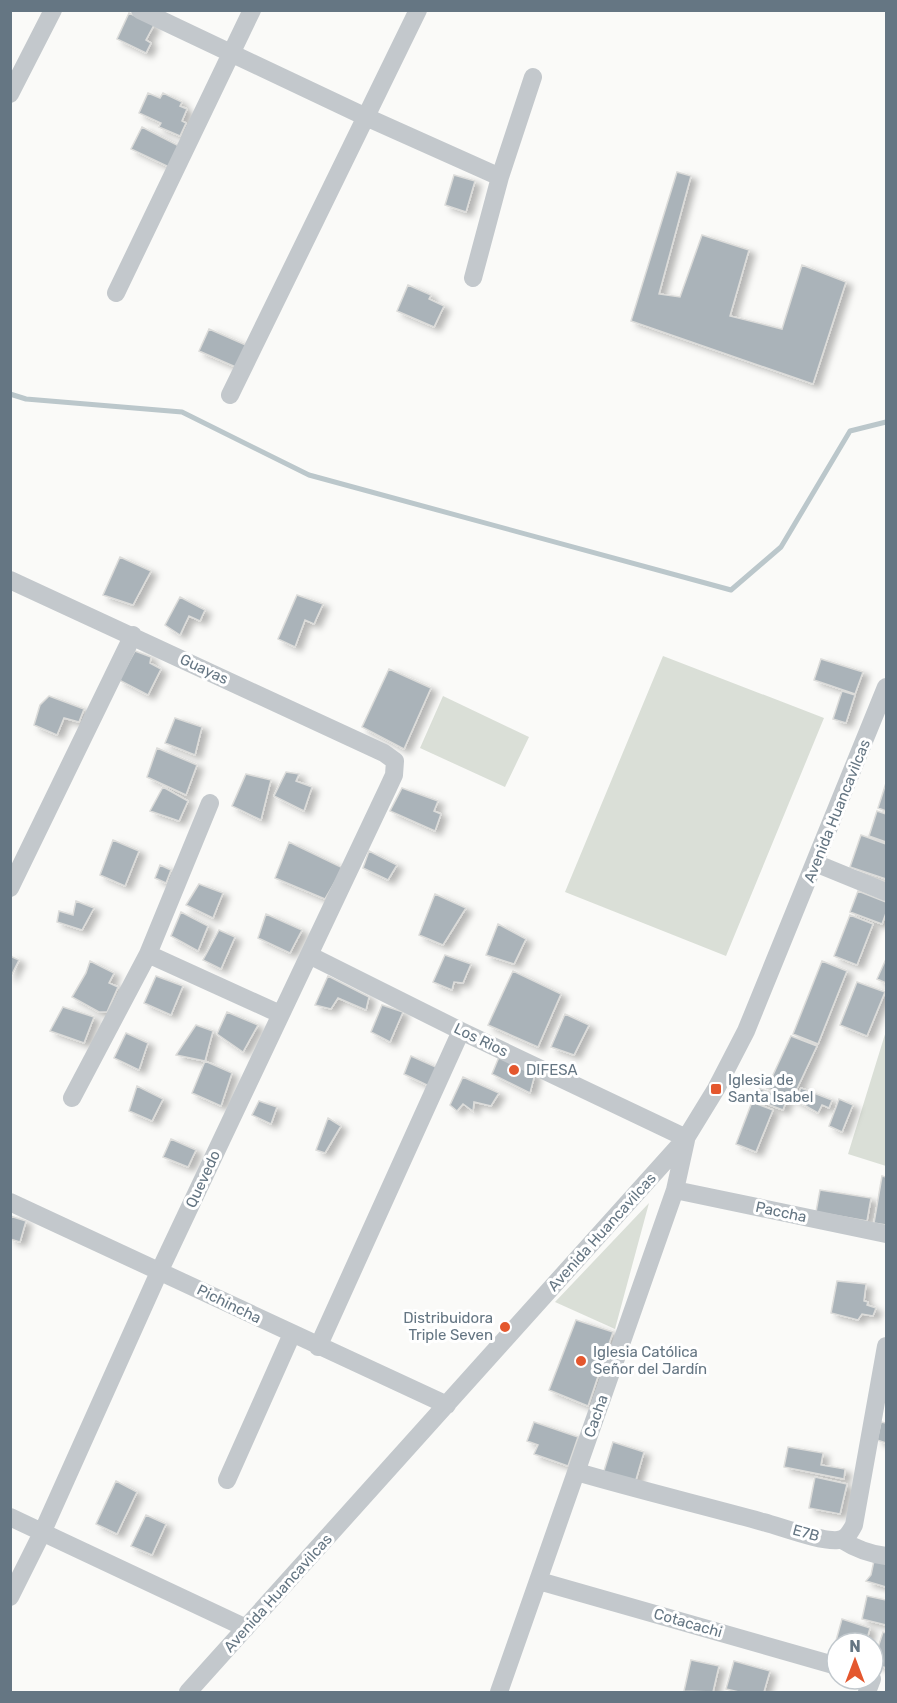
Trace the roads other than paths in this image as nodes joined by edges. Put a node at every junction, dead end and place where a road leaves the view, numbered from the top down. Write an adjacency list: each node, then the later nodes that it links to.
1 (53, 10): 7 (street)
2 (140, 10): 5 (street)
3 (252, 10): 5 (street)
4 (418, 10): 8 (street)
5 (230, 54): 8 (street); 11 (street)
6 (533, 77): 9 (street)
7 (10, 94)
8 (366, 117): 9 (street); 12 (street)
9 (500, 177): 10 (street)
10 (472, 278)
11 (116, 293)
12 (230, 395)
13 (10, 580): 14 (street, Guayas)
14 (134, 635): 16 (street, Guayas); 19 (street)
15 (886, 687): 18 (street, Avenida Huancavilcas)
16 (395, 761): 22 (street, Quevedo)
17 (210, 803): 21 (street)
18 (815, 863): 20 (street); 26 (street, Avenida Huancavilcas)
19 (10, 888)
20 (886, 892)
21 (148, 954): 23 (street); 25 (street)
22 (309, 955): 23 (street, Quevedo); 24 (street, Los Rìos)
23 (280, 1014): 30 (street, Quevedo)
24 (461, 1031): 26 (street, Los Rìos); 33 (street)
25 (72, 1098)
26 (686, 1138): 27 (street, Cacha); 34 (street, Avenida Huancavilcas)
27 (675, 1190): 29 (street, Paccha); 36 (street, Cacha)
28 (10, 1202): 30 (street, Pichincha)
29 (886, 1234)
30 (160, 1270): 31 (street, Pichincha); 39 (street, Quevedo)
31 (292, 1334): 33 (street, Pichincha); 37 (street)
32 (886, 1346): 35 (street)
33 (318, 1347): 34 (street, Pichincha)
34 (447, 1405): 44 (street, Avenida Huancavilcas)
35 (881, 1407): 40 (street)
36 (577, 1472): 40 (street, E7B); 42 (street, Cacha)
37 (227, 1480)
38 (10, 1518): 39 (street)
39 (42, 1533): 43 (street, Quevedo); 44 (street)
40 (842, 1540): 41 (street, E7B)
41 (886, 1556)
42 (539, 1581): 45 (street, Cotacachi); 47 (street, Cacha)
43 (10, 1597)
44 (246, 1628): 46 (street, Avenida Huancavilcas)
45 (825, 1663)
46 (188, 1692)
47 (499, 1692)

